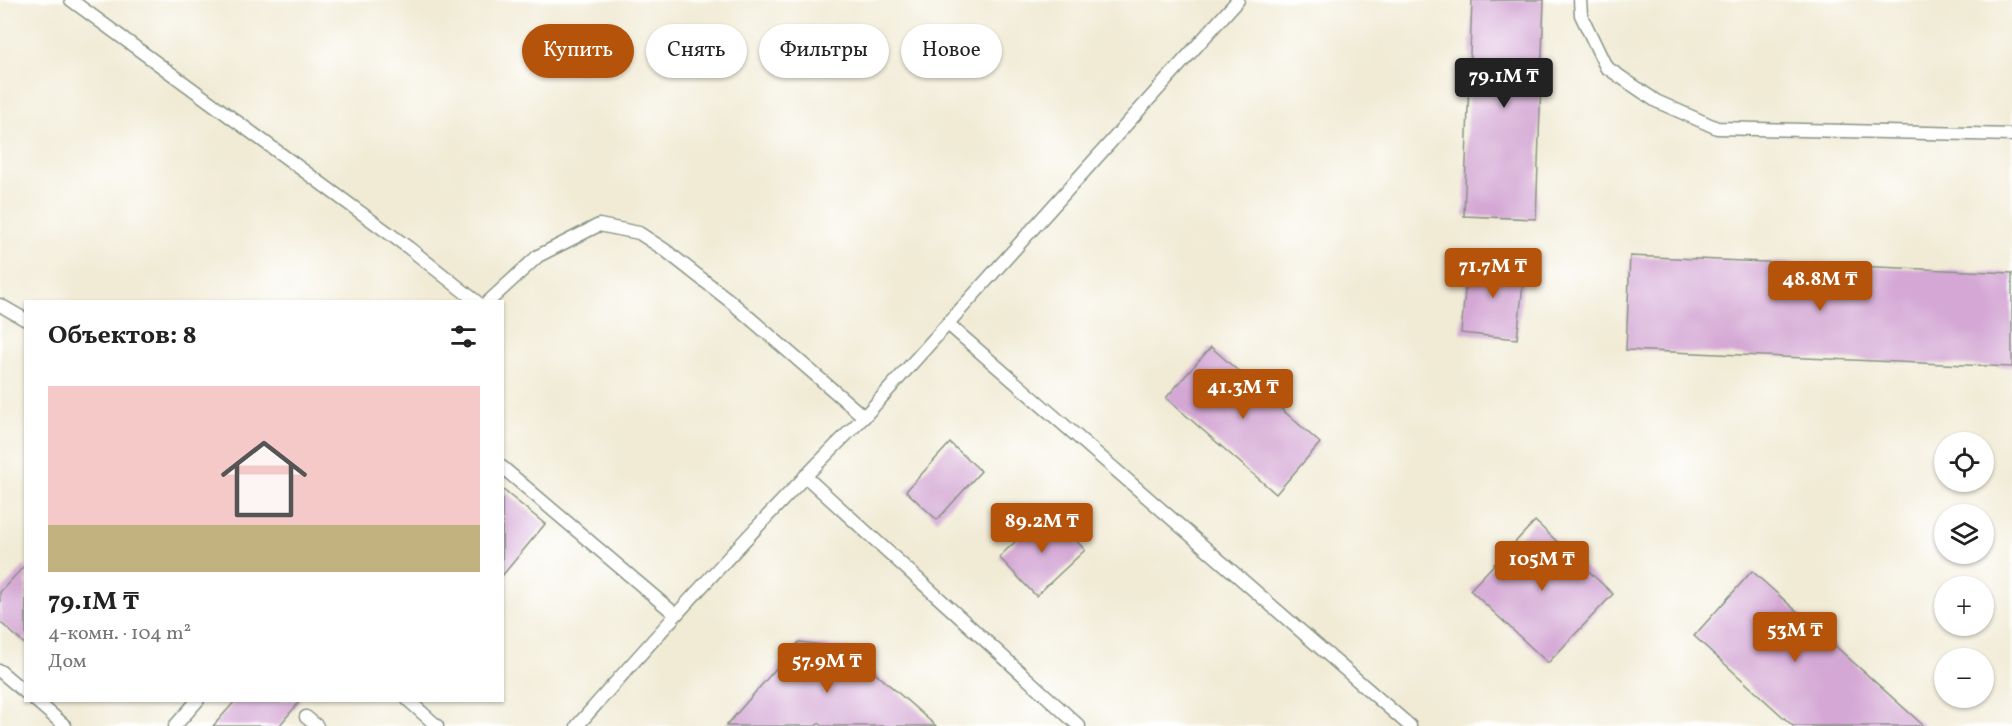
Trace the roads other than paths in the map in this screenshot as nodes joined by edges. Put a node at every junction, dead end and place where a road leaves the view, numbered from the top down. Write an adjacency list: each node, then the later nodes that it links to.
1 (71, 0): 5 (lane)
2 (1238, 0): 9 (lane)
3 (1580, 0): 4 (lane)
4 (2012, 135)
5 (474, 300)
6 (490, 300): 10 (lane)
7 (0, 304): 8 (lane)
8 (24, 319)
9 (948, 324): 10 (lane); 26 (lane)
10 (864, 417): 12 (lane)
11 (504, 469): 13 (lane)
12 (805, 476): 13 (lane); 20 (lane)
13 (675, 614): 25 (lane)
14 (0, 671): 15 (lane)
15 (24, 691)
16 (37, 702): 21 (lane)
17 (196, 702): 22 (lane)
18 (410, 702): 24 (lane)
19 (306, 717): 23 (lane)
20 (1076, 725)
21 (65, 726)
22 (175, 726)
23 (317, 726)
24 (437, 726)
25 (577, 726)
26 (1410, 726)

